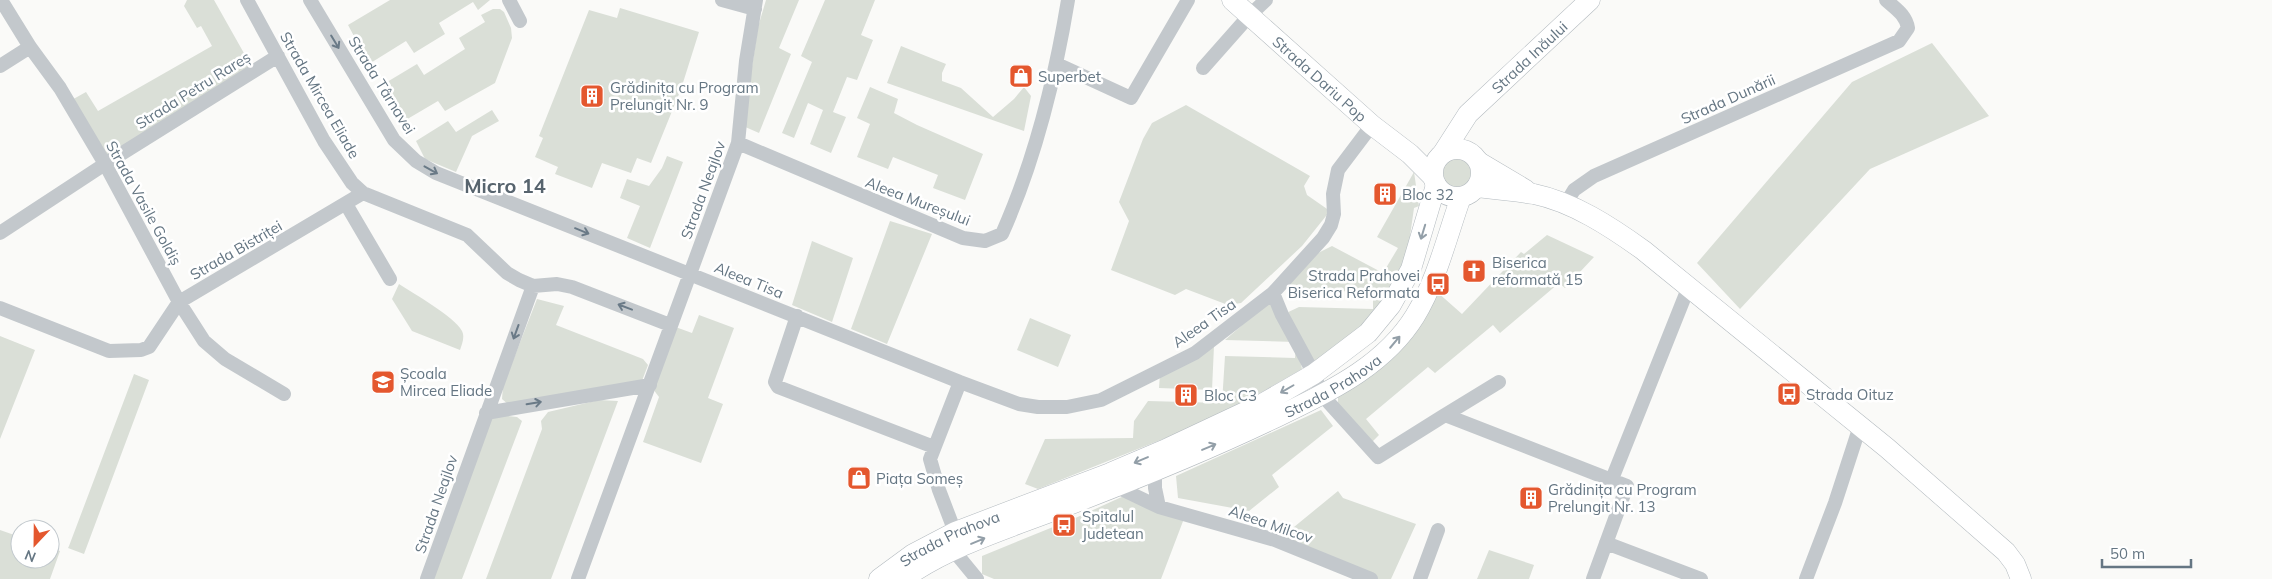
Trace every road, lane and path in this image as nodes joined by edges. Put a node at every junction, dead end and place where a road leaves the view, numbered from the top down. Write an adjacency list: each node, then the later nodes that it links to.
1 (1, 0): 15 (street, Strada Vasile Goldiș)
2 (247, 0): 16 (street, Strada Mircea Eliade)
3 (310, 0): 32 (street, Strada Târnavei, one-way to 32)
4 (508, 0): 14 (street)
5 (722, 0): 12 (street)
6 (1068, 0): 17 (street, Aleea Mureșului)
7 (1188, 0): 17 (street)
8 (1232, 0): 13 (street, Strada Dariu Pop)
9 (1266, 0): 13 (street)
10 (1590, 0): 20 (street, Strada Inăului)
11 (1886, 0): 30 (street, Strada Dunării)
12 (756, 5): 22 (street, Strada Neajlov)
13 (1249, 16): 19 (street); 21 (street, Strada Dariu Pop)
14 (520, 21)
15 (30, 47): 18 (street); 24 (street, Strada Vasile Goldiș)
16 (278, 56): 24 (street, Strada Petru Rareș); 27 (street, Strada Mircea Eliade)
17 (1057, 64): 22 (street, Aleea Mureșului)
18 (0, 66)
19 (1203, 68)
20 (1468, 114): 23 (street); 25 (street, Strada Inăului)
21 (1372, 125): 25 (street, Strada Dariu Pop); 36 (street, Aleea Tisa)
22 (738, 143): 32 (street, Strada Neajlov)
23 (1473, 157): 25 (street); 26 (street); 28 (street)
24 (105, 164): 31 (street, Strada Petru Rareș); 37 (street, Strada Vasile Goldiș)
25 (1437, 168): 26 (street); 41 (street, Strada Prahova, one-way to 41)
26 (1469, 192): 28 (street); 46 (street, Strada Prahova, one-way to 26)
27 (363, 193): 29 (street, Strada Bistriței); 34 (street, Strada Mircea Eliade)
28 (1535, 194): 30 (street)
29 (346, 204): 33 (street); 37 (street, Strada Bistriței)
30 (1565, 205): 35 (street)
31 (0, 233)
32 (690, 274): 39 (street, Aleea Tisa); 40 (street, Strada Neajlov)
33 (390, 279)
34 (533, 286): 40 (street, one-way to 34); 47 (street, Strada Neajlov, one-way to 47)
35 (1689, 286): 49 (street); 52 (street)
36 (1272, 293): 41 (street); 42 (street, Aleea Tisa)
37 (179, 302): 38 (street, Strada Bistriței); 45 (street, Strada Vasile Goldiș)
38 (0, 308)
39 (797, 316): 42 (street, Aleea Tisa); 50 (street, Aleea Tisa)
40 (670, 325): 44 (street, Strada Neajlov)
41 (1314, 374): 46 (street); 53 (street, Strada Prahova, one-way to 53)
42 (960, 382): 50 (street)
43 (1499, 382): 48 (street)
44 (650, 384): 47 (street, one-way to 44); 60 (street, Strada Neajlov)
45 (284, 394)
46 (1322, 395): 48 (street); 51 (street, Strada Prahova, one-way to 46)
47 (486, 412): 59 (street, Strada Neajlov)
48 (1445, 415): 52 (street)
49 (1860, 426): 58 (street); 68 (street)
50 (934, 447): 56 (street)
51 (1155, 470): 53 (street, Strada Prahova); 54 (street)
52 (1612, 479): 57 (street)
53 (1114, 480): 54 (street, Aleea Milcov); 56 (street, Strada Prahova)
54 (1159, 507): 64 (street, Aleea Milcov)
55 (1438, 530): 65 (street)
56 (954, 541): 61 (street, Strada Prahova); 62 (street, Strada Prahova); 63 (street)
57 (1606, 543): 66 (street); 67 (street)
58 (2021, 577)
59 (427, 579)
60 (578, 579)
61 (878, 579)
62 (904, 579)
63 (977, 579)
64 (1371, 579)
65 (1420, 579)
66 (1593, 579)
67 (1701, 579)
68 (1806, 579)

